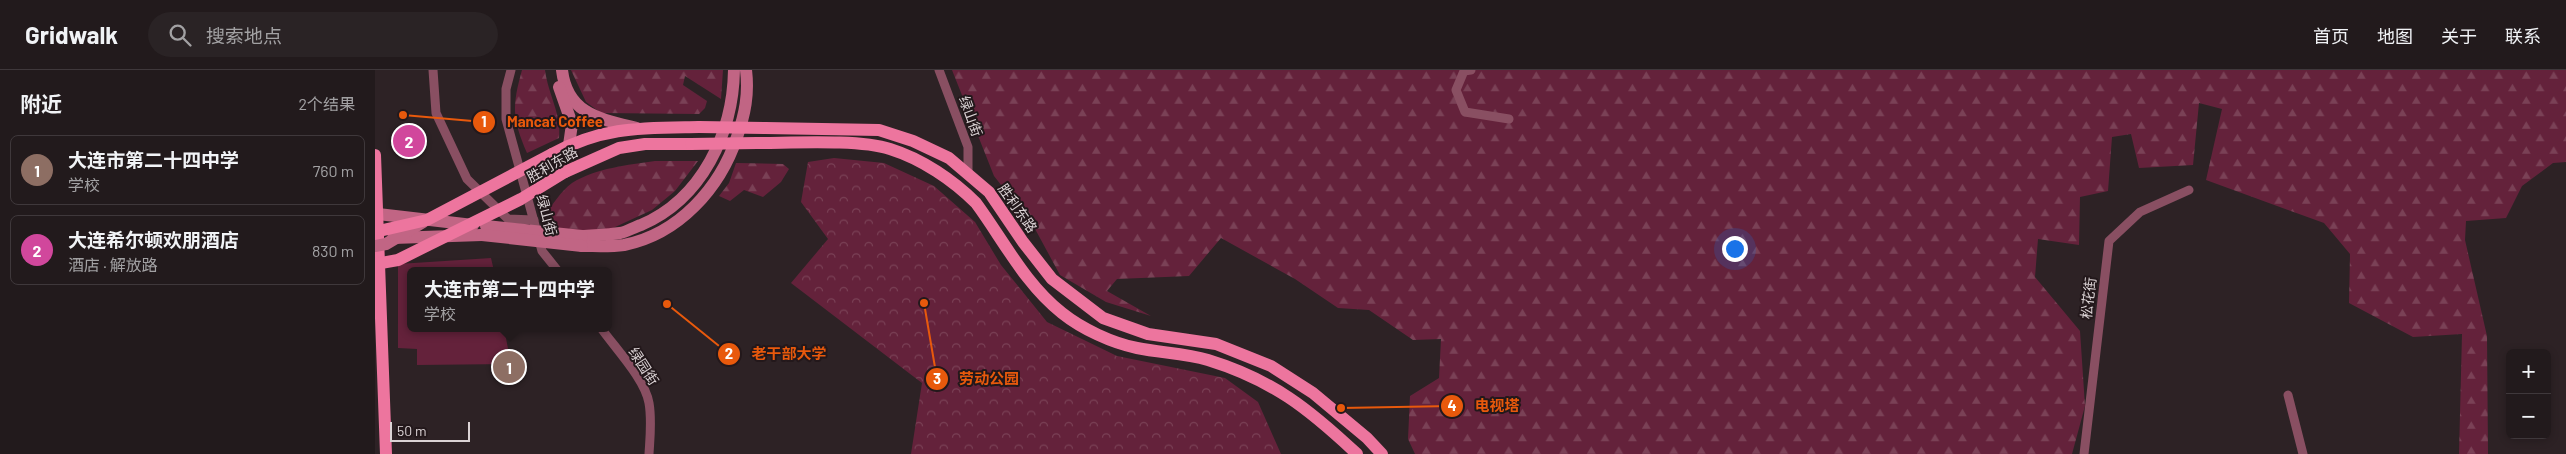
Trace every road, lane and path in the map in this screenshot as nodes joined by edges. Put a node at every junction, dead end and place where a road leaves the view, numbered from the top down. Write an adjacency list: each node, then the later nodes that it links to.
1 (433, 70): 16 (street)
2 (511, 70): 16 (street, 绿山街)
3 (556, 70): 11 (main road)
4 (562, 70): 10 (main road)
5 (734, 70): 19 (main road)
6 (746, 70): 19 (main road)
7 (939, 70): 13 (street, 绿山街)
8 (1471, 70): 9 (street)
9 (1509, 119)
10 (637, 128): 11 (main road, 胜利东路); 13 (main road, 胜利东路, bridge)
11 (569, 145): 18 (main road, 胜利东路, bridge)
12 (375, 155): 15 (main road)
13 (967, 172): 29 (main road, 胜利东路)
14 (2189, 190): 30 (street, 松花街)
15 (377, 216): 17 (main road); 18 (main road)
16 (534, 220): 22 (street, 绿山街)
17 (484, 231): 18 (main road); 19 (main road, bridge)
18 (376, 239): 26 (main road)
19 (582, 241)
20 (398, 260): 21 (main road, 胜利东路, bridge); 23 (main road, bridge); 28 (main road, 胜利东路, bridge)
21 (375, 264)
22 (555, 267)
23 (375, 268)
24 (604, 332): 27 (street, 绿园街)
25 (2288, 395): 31 (street)
26 (386, 454)
27 (649, 454)
28 (1357, 454)
29 (1382, 454)
30 (2084, 454)
31 (2303, 454)

